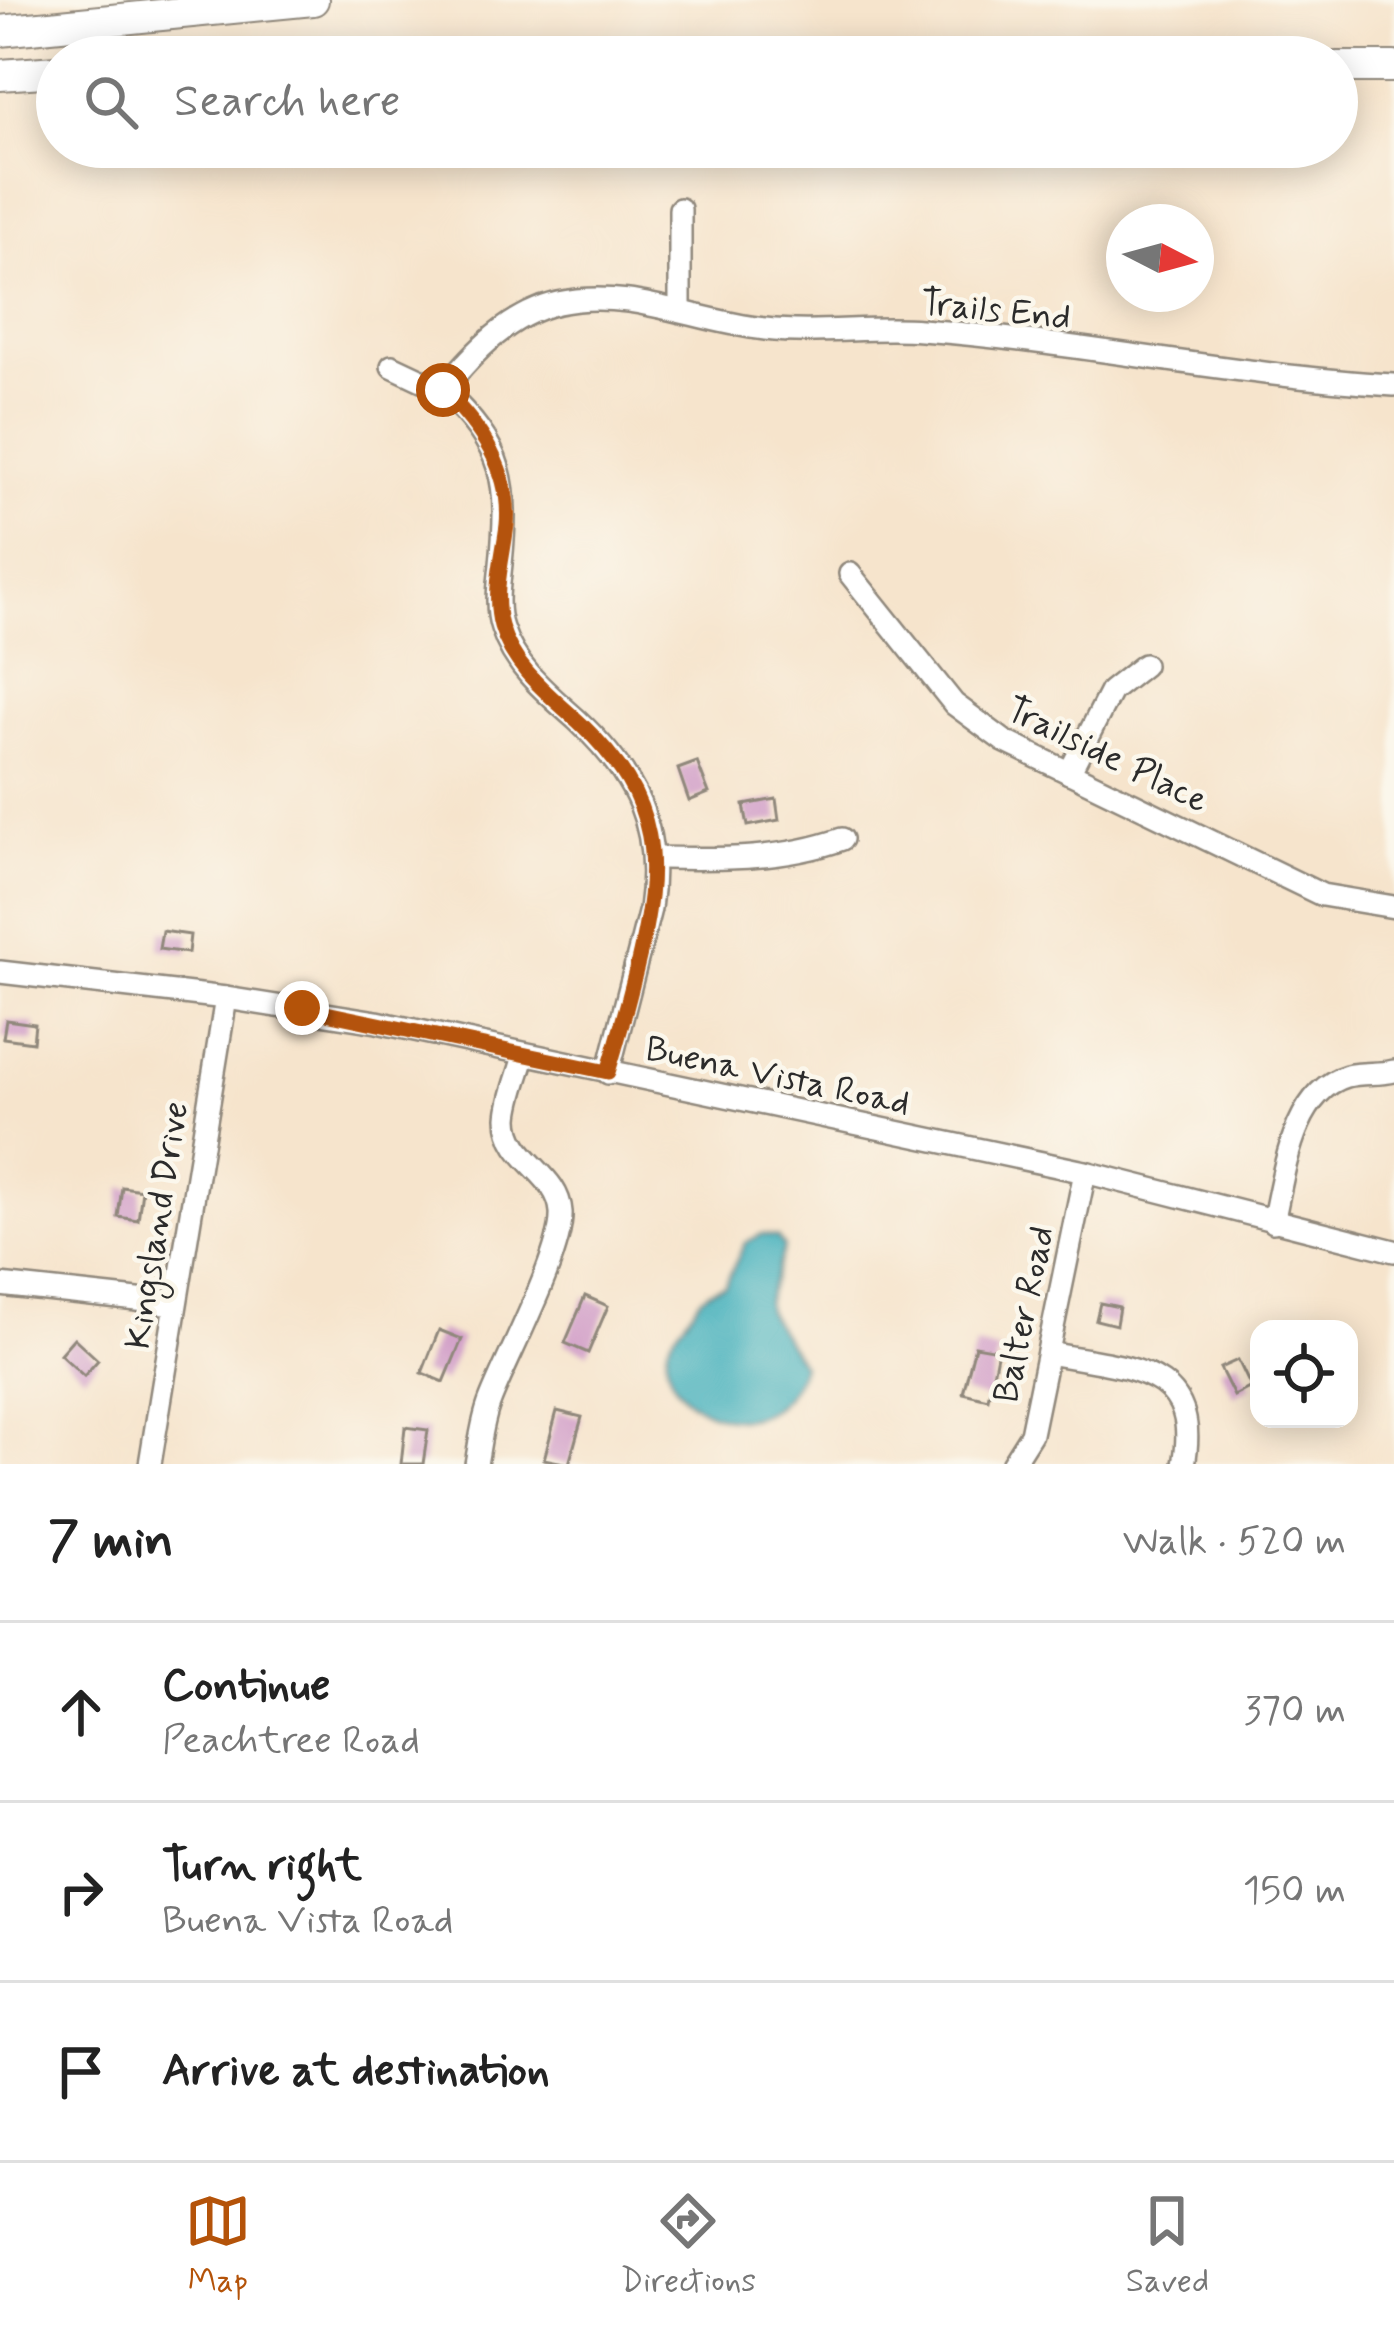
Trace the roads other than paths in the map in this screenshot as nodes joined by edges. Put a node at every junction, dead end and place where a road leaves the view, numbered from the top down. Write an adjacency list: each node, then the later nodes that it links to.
1 (313, 0): 2 (highway)
2 (0, 31)
3 (1358, 67): 4 (highway)
4 (1394, 68)
5 (36, 72): 6 (highway)
6 (0, 75)
7 (680, 209): 8 (street)
8 (672, 308): 10 (street, Trails End); 11 (street, Trails End)
9 (392, 366): 11 (street)
10 (1394, 385)
11 (443, 390): 16 (street)
12 (850, 574): 14 (street, Trailside Place)
13 (1144, 664): 14 (street)
14 (1069, 773): 17 (street, Trailside Place)
15 (842, 839): 16 (street)
16 (653, 858): 22 (street)
17 (1394, 907)
18 (0, 972): 19 (street, Buena Vista Road)
19 (226, 998): 20 (street, Buena Vista Road); 27 (street, Kingsland Drive)
20 (524, 1055): 22 (street, Buena Vista Road); 30 (street)
21 (1394, 1071): 24 (street)
22 (608, 1072): 23 (street, Buena Vista Road)
23 (1084, 1172): 24 (street, Buena Vista Road); 28 (street, Balter Road)
24 (1273, 1222): 25 (street, Buena Vista Road)
25 (1394, 1251)
26 (0, 1285): 27 (street)
27 (174, 1304): 29 (street, Kingsland Drive)
28 (1049, 1353): 31 (street, Balter Road); 32 (street)
29 (151, 1464)
30 (476, 1464)
31 (1012, 1464)
32 (1184, 1464)

